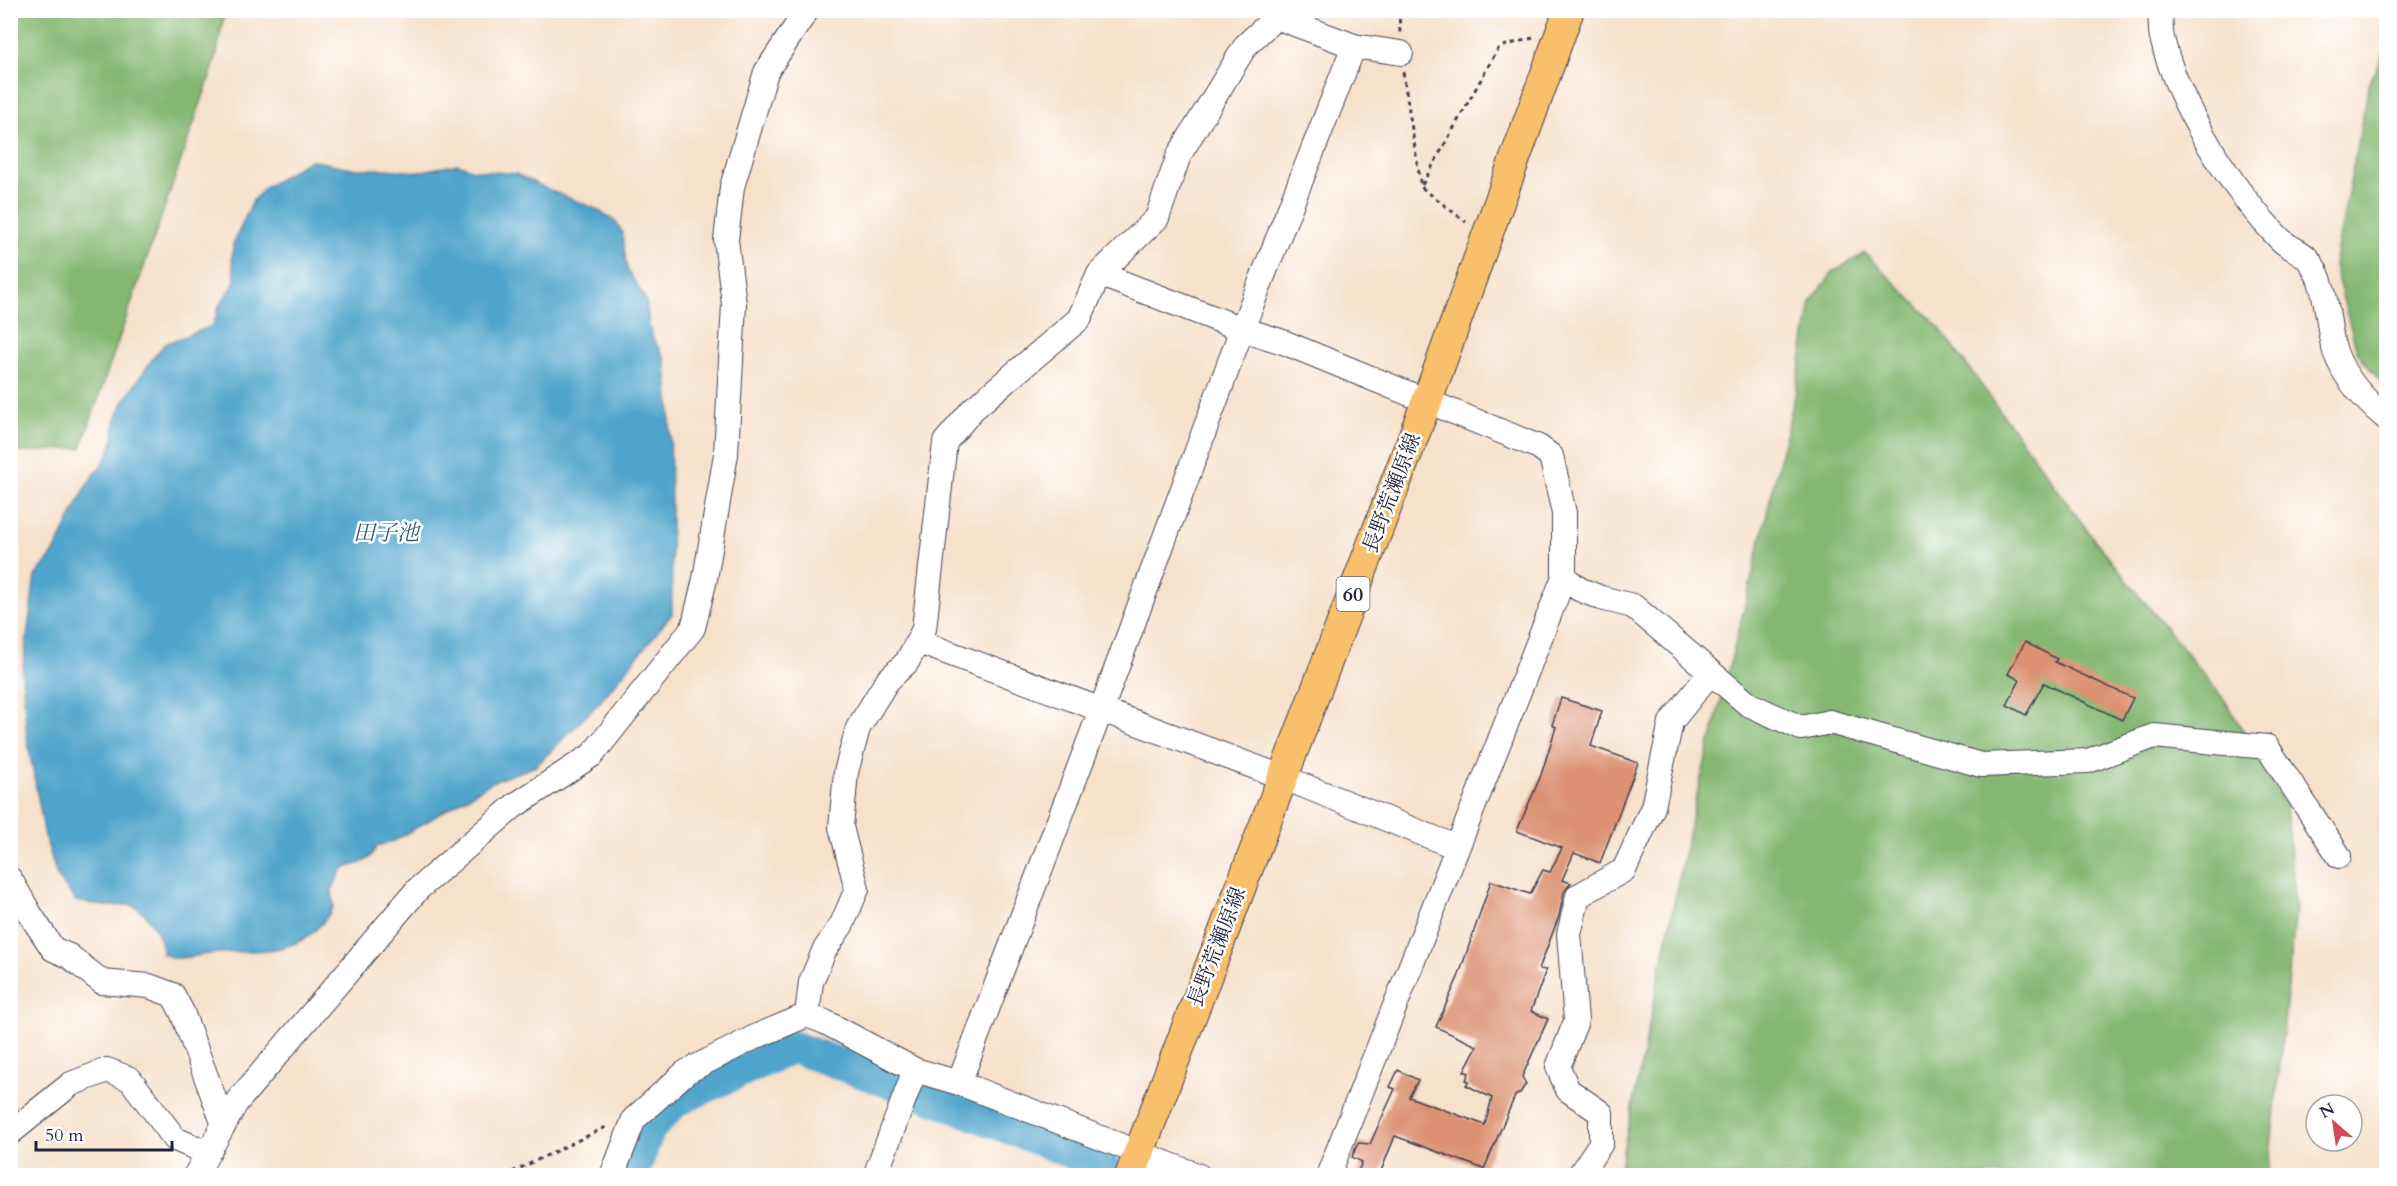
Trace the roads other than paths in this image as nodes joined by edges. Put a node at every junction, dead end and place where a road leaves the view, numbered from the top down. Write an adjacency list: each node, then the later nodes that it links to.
1 (807, 10): 22 (street)
2 (2160, 10): 10 (street)
3 (1272, 14): 5 (street); 7 (street)
4 (1565, 20): 9 (main road, 長野荒瀬原線 / 60)
5 (1354, 46): 6 (street); 8 (street)
6 (1401, 53)
7 (1100, 274): 8 (street); 12 (street)
8 (1242, 329): 9 (street); 14 (street)
9 (1428, 401): 11 (street); 15 (main road, 長野荒瀬原線 / 60)
10 (2386, 418)
11 (1564, 577): 13 (street); 16 (street)
12 (919, 642): 14 (street); 19 (street)
13 (1711, 672): 17 (street); 31 (street)
14 (1101, 710): 15 (street); 21 (street)
15 (1282, 777): 16 (street); 25 (main road, 長野荒瀬原線 / 60)
16 (1456, 847): 30 (street)
17 (2339, 856)
18 (10, 879): 22 (street)
19 (807, 1016): 20 (street); 27 (street)
20 (914, 1074): 21 (street); 28 (street)
21 (959, 1083): 25 (street)
22 (224, 1125): 24 (street)
23 (10, 1133): 24 (street)
24 (208, 1153): 26 (street)
25 (1134, 1165): 29 (street)
26 (195, 1176)
27 (612, 1176)
28 (875, 1176)
29 (1199, 1176)
30 (1328, 1176)
31 (1579, 1176)

